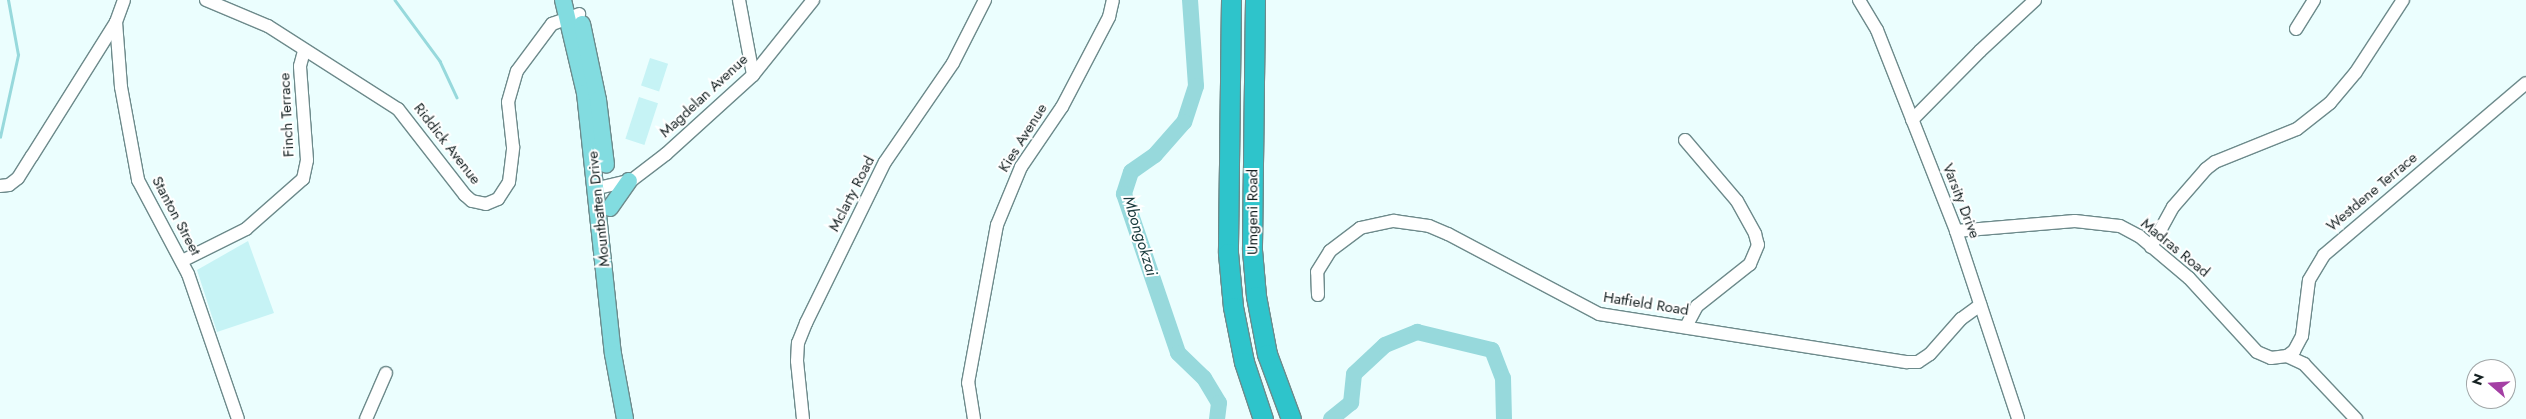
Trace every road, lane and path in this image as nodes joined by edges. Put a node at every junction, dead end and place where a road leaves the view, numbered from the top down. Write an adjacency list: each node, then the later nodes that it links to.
1 (124, 0): 15 (street)
2 (206, 0): 17 (street, Riddick Avenue)
3 (563, 0): 14 (main road, Mountbatten Drive)
4 (739, 0): 18 (street)
5 (812, 0): 18 (street, Magdelan Avenue)
6 (984, 0): 38 (street, Mclarty Road)
7 (1113, 0): 39 (street, Kies Avenue)
8 (1231, 0): 40 (highway, Umgeni Road)
9 (1254, 0): 41 (highway, Umgeni Road)
10 (1858, 0): 20 (street, Varsity Drive)
11 (2036, 0): 20 (street)
12 (2314, 0): 16 (street)
13 (2403, 0): 27 (street)
14 (574, 10): 17 (street, Riddick Avenue); 24 (main road, Mountbatten Drive)
15 (116, 22): 23 (street); 28 (street, Stanton Street)
16 (2296, 29)
17 (304, 51): 28 (street, Finch Terrace)
18 (753, 75): 22 (street, Magdelan Avenue)
19 (2526, 82): 32 (street, Westdene Terrace)
20 (1912, 120): 26 (street, Varsity Drive)
21 (1685, 140): 31 (street)
22 (629, 181): 24 (street, Magdelan Avenue); 25 (main road)
23 (0, 186)
24 (603, 187): 25 (main road, Mountbatten Drive); 36 (main road, Mountbatten Drive)
25 (610, 208): 37 (main road, Mountbatten Drive)
26 (1956, 231): 27 (street, Madras Road); 30 (street, Varsity Drive)
27 (2151, 247): 32 (street, Madras Road)
28 (182, 261): 34 (street, Stanton Street)
29 (1318, 295): 31 (street, Hatfield Road)
30 (1980, 305): 31 (street, Hatfield Road); 42 (street, Varsity Drive)
31 (1686, 327)
32 (2287, 356): 43 (street)
33 (386, 373): 35 (street)
34 (238, 419)
35 (366, 419)
36 (625, 419)
37 (632, 419)
38 (803, 419)
39 (974, 419)
40 (1263, 419)
41 (1291, 419)
42 (2018, 419)
43 (2356, 419)

